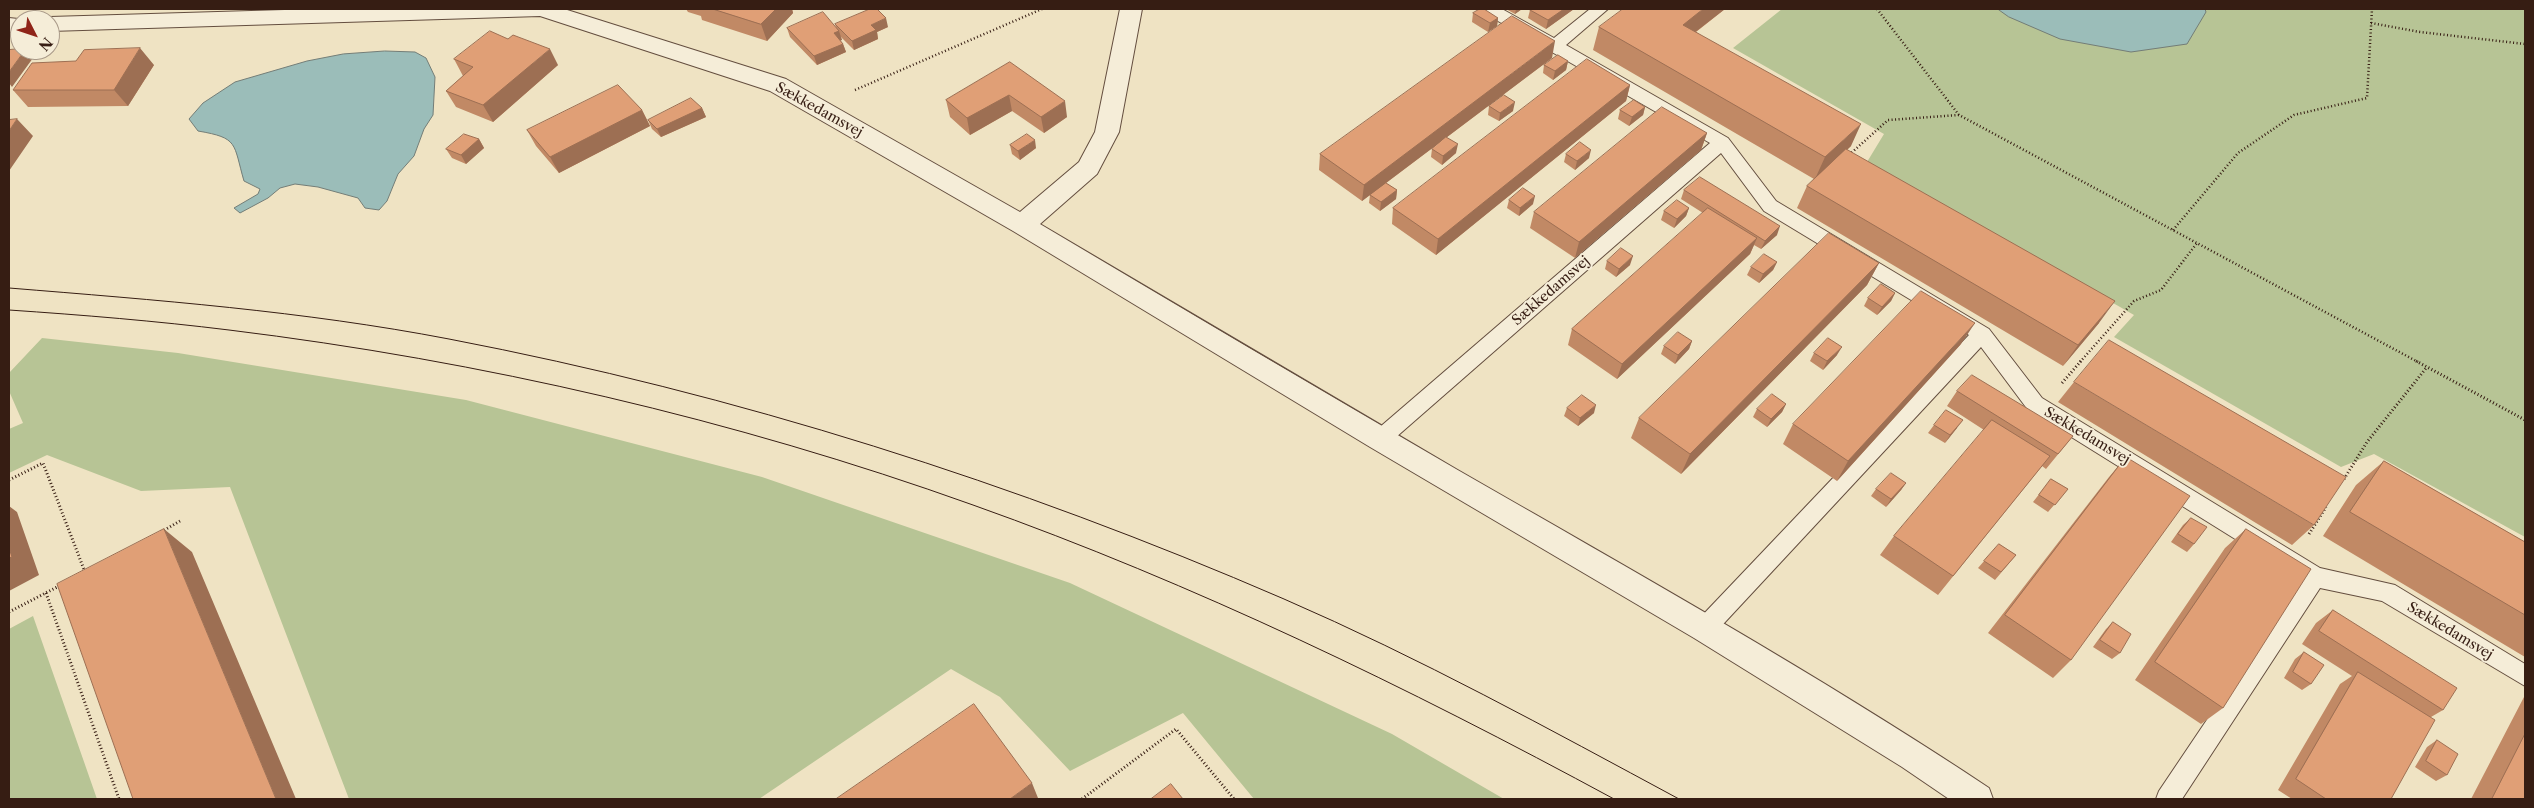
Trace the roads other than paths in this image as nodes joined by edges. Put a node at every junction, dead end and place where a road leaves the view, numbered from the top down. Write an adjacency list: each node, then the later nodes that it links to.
1 (1131, 9): 8 (street)
2 (1490, 9): 6 (lane, Sækkedamsvej)
3 (1600, 9): 6 (lane)
4 (545, 10): 5 (street, Sækkedamsvej); 8 (street, Sækkedamsvej)
5 (60, 24)
6 (1556, 46): 7 (lane, Sækkedamsvej)
7 (1722, 142): 9 (lane, Sækkedamsvej); 10 (lane, Sækkedamsvej)
8 (1022, 226): 10 (street, Sækkedamsvej)
9 (1982, 334): 11 (lane, Sækkedamsvej); 12 (lane)
10 (1380, 439): 12 (street, Sækkedamsvej)
11 (2315, 577): 13 (lane, Sækkedamsvej); 15 (lane)
12 (1705, 628): 14 (street, Sækkedamsvej)
13 (2525, 676)
14 (1977, 799)
15 (2168, 799)

